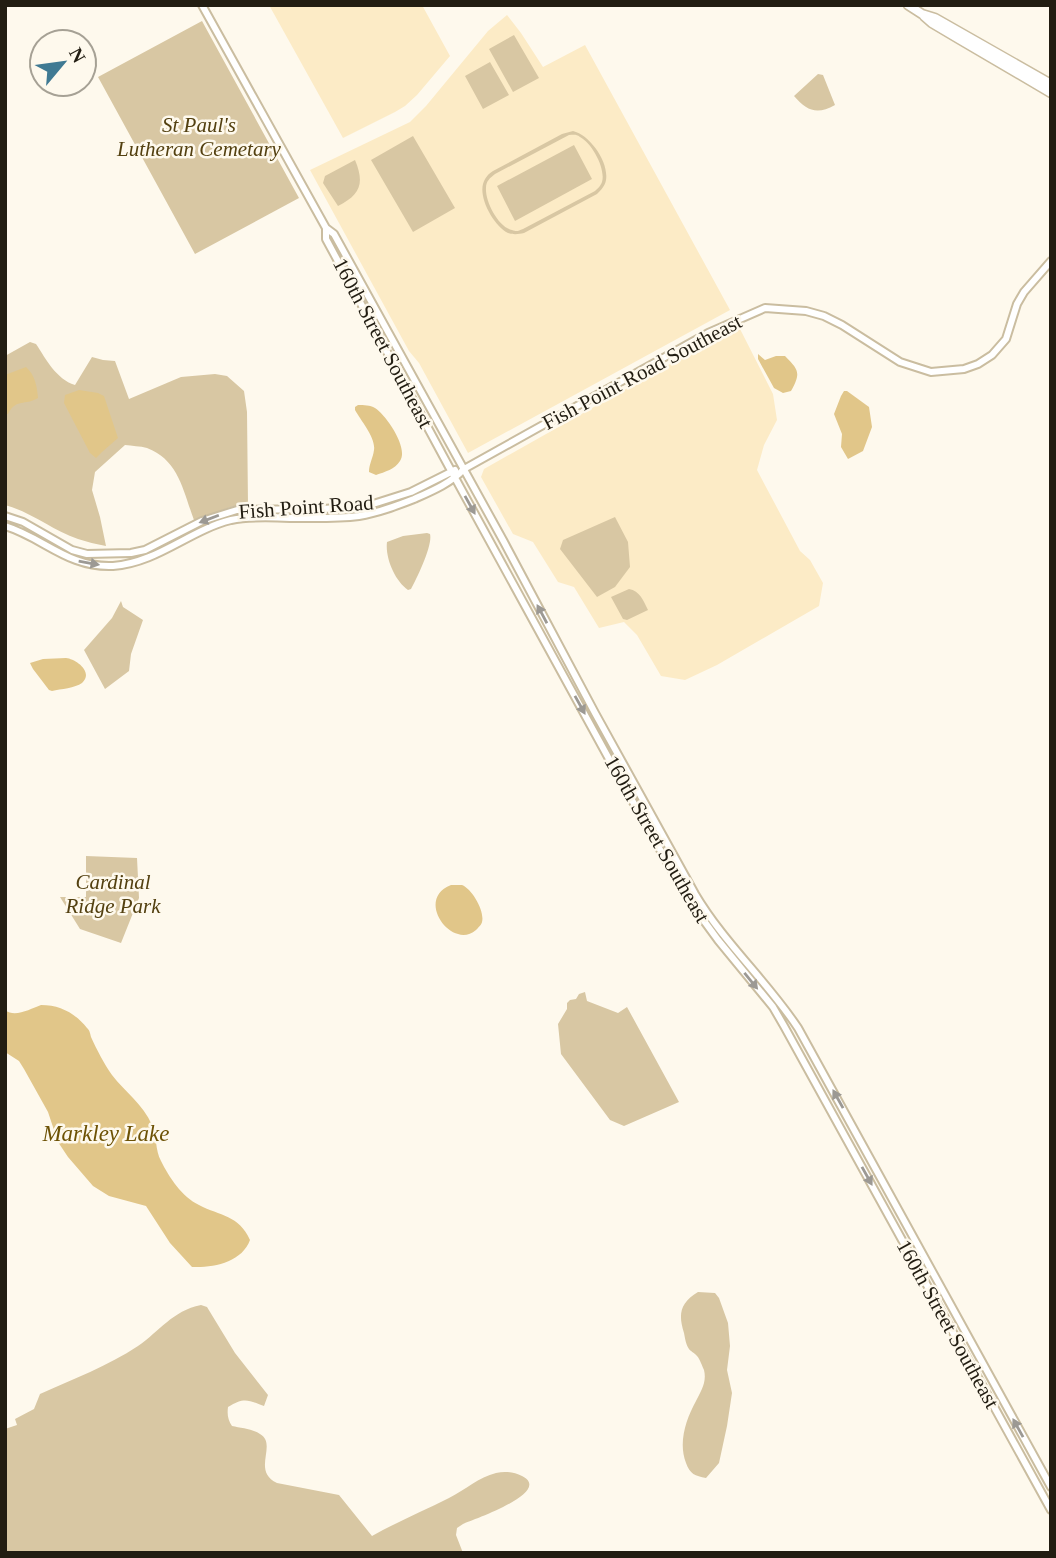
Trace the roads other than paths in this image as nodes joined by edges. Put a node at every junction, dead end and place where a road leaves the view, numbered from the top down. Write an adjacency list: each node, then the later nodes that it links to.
1 (202, 5): 6 (street, 160th Street Southeast)
2 (908, 5): 3 (main road)
3 (922, 14): 4 (main road); 5 (main road)
4 (1051, 84)
5 (1051, 93)
6 (326, 228): 8 (street, 160th Street Southeast); 9 (street, 160th Street Southeast)
7 (1051, 261): 8 (street, Fish Point Road Southeast)
8 (464, 469): 9 (street, Fish Point Road); 12 (street, 160th Street Southeast, one-way to 8)
9 (453, 474): 10 (street, Fish Point Road, one-way to 10); 11 (street, Fish Point Road, one-way to 9); 13 (street, 160th Street Southeast, one-way to 13)
10 (5, 516)
11 (5, 526)
12 (1051, 1488)
13 (1051, 1510)

